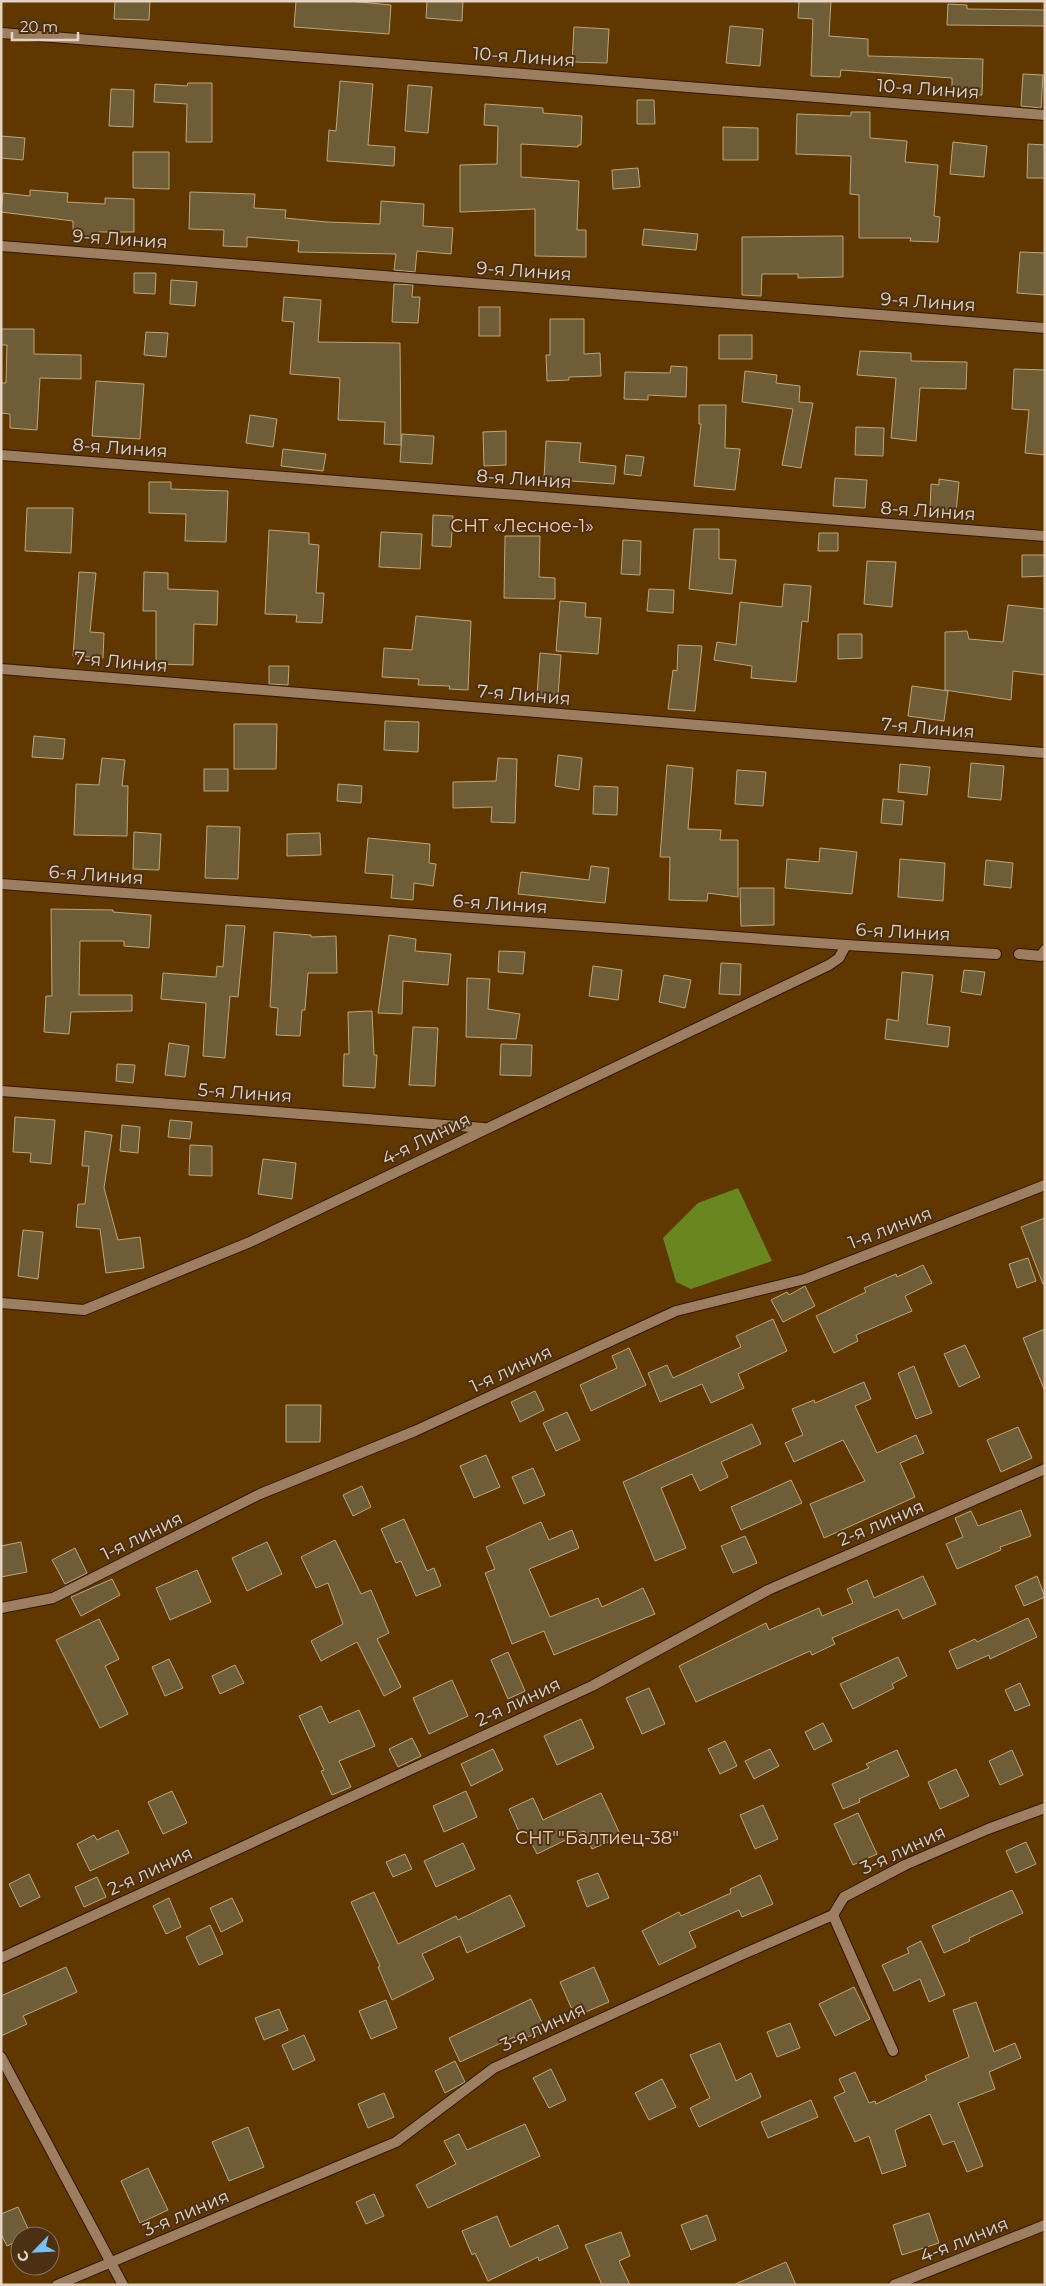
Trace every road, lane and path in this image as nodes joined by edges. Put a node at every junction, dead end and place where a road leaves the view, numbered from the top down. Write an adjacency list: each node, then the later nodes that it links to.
1 (1, 33): 2 (street, 10-я Линия)
2 (1045, 114)
3 (1, 246): 4 (street, 9-я Линия)
4 (1045, 328)
5 (1, 455): 6 (street, 8-я Линия)
6 (1045, 536)
7 (1, 669): 8 (street, 7-я Линия)
8 (1045, 753)
9 (1, 884): 10 (street, 6-я Линия)
10 (846, 945): 12 (street, 6-я Линия); 15 (street, 4-я Линия)
11 (1045, 950): 13 (street)
12 (996, 954)
13 (1019, 954)
14 (1, 1091): 15 (street, 5-я Линия)
15 (485, 1128): 17 (street, 4-я Линия)
16 (1045, 1185): 19 (street, 1-я линия)
17 (1, 1303)
18 (1045, 1469): 22 (street, 2-я линия)
19 (1, 1608)
20 (1045, 1808): 21 (street, 3-я линия)
21 (833, 1915): 23 (street); 26 (street, 3-я линия)
22 (1, 1958)
23 (893, 2051)
24 (1, 2057): 26 (street)
25 (1045, 2224): 29 (street, 4-я линия)
26 (111, 2263): 27 (street, 3-я линия); 28 (street)
27 (57, 2285)
28 (123, 2285)
29 (894, 2285)

